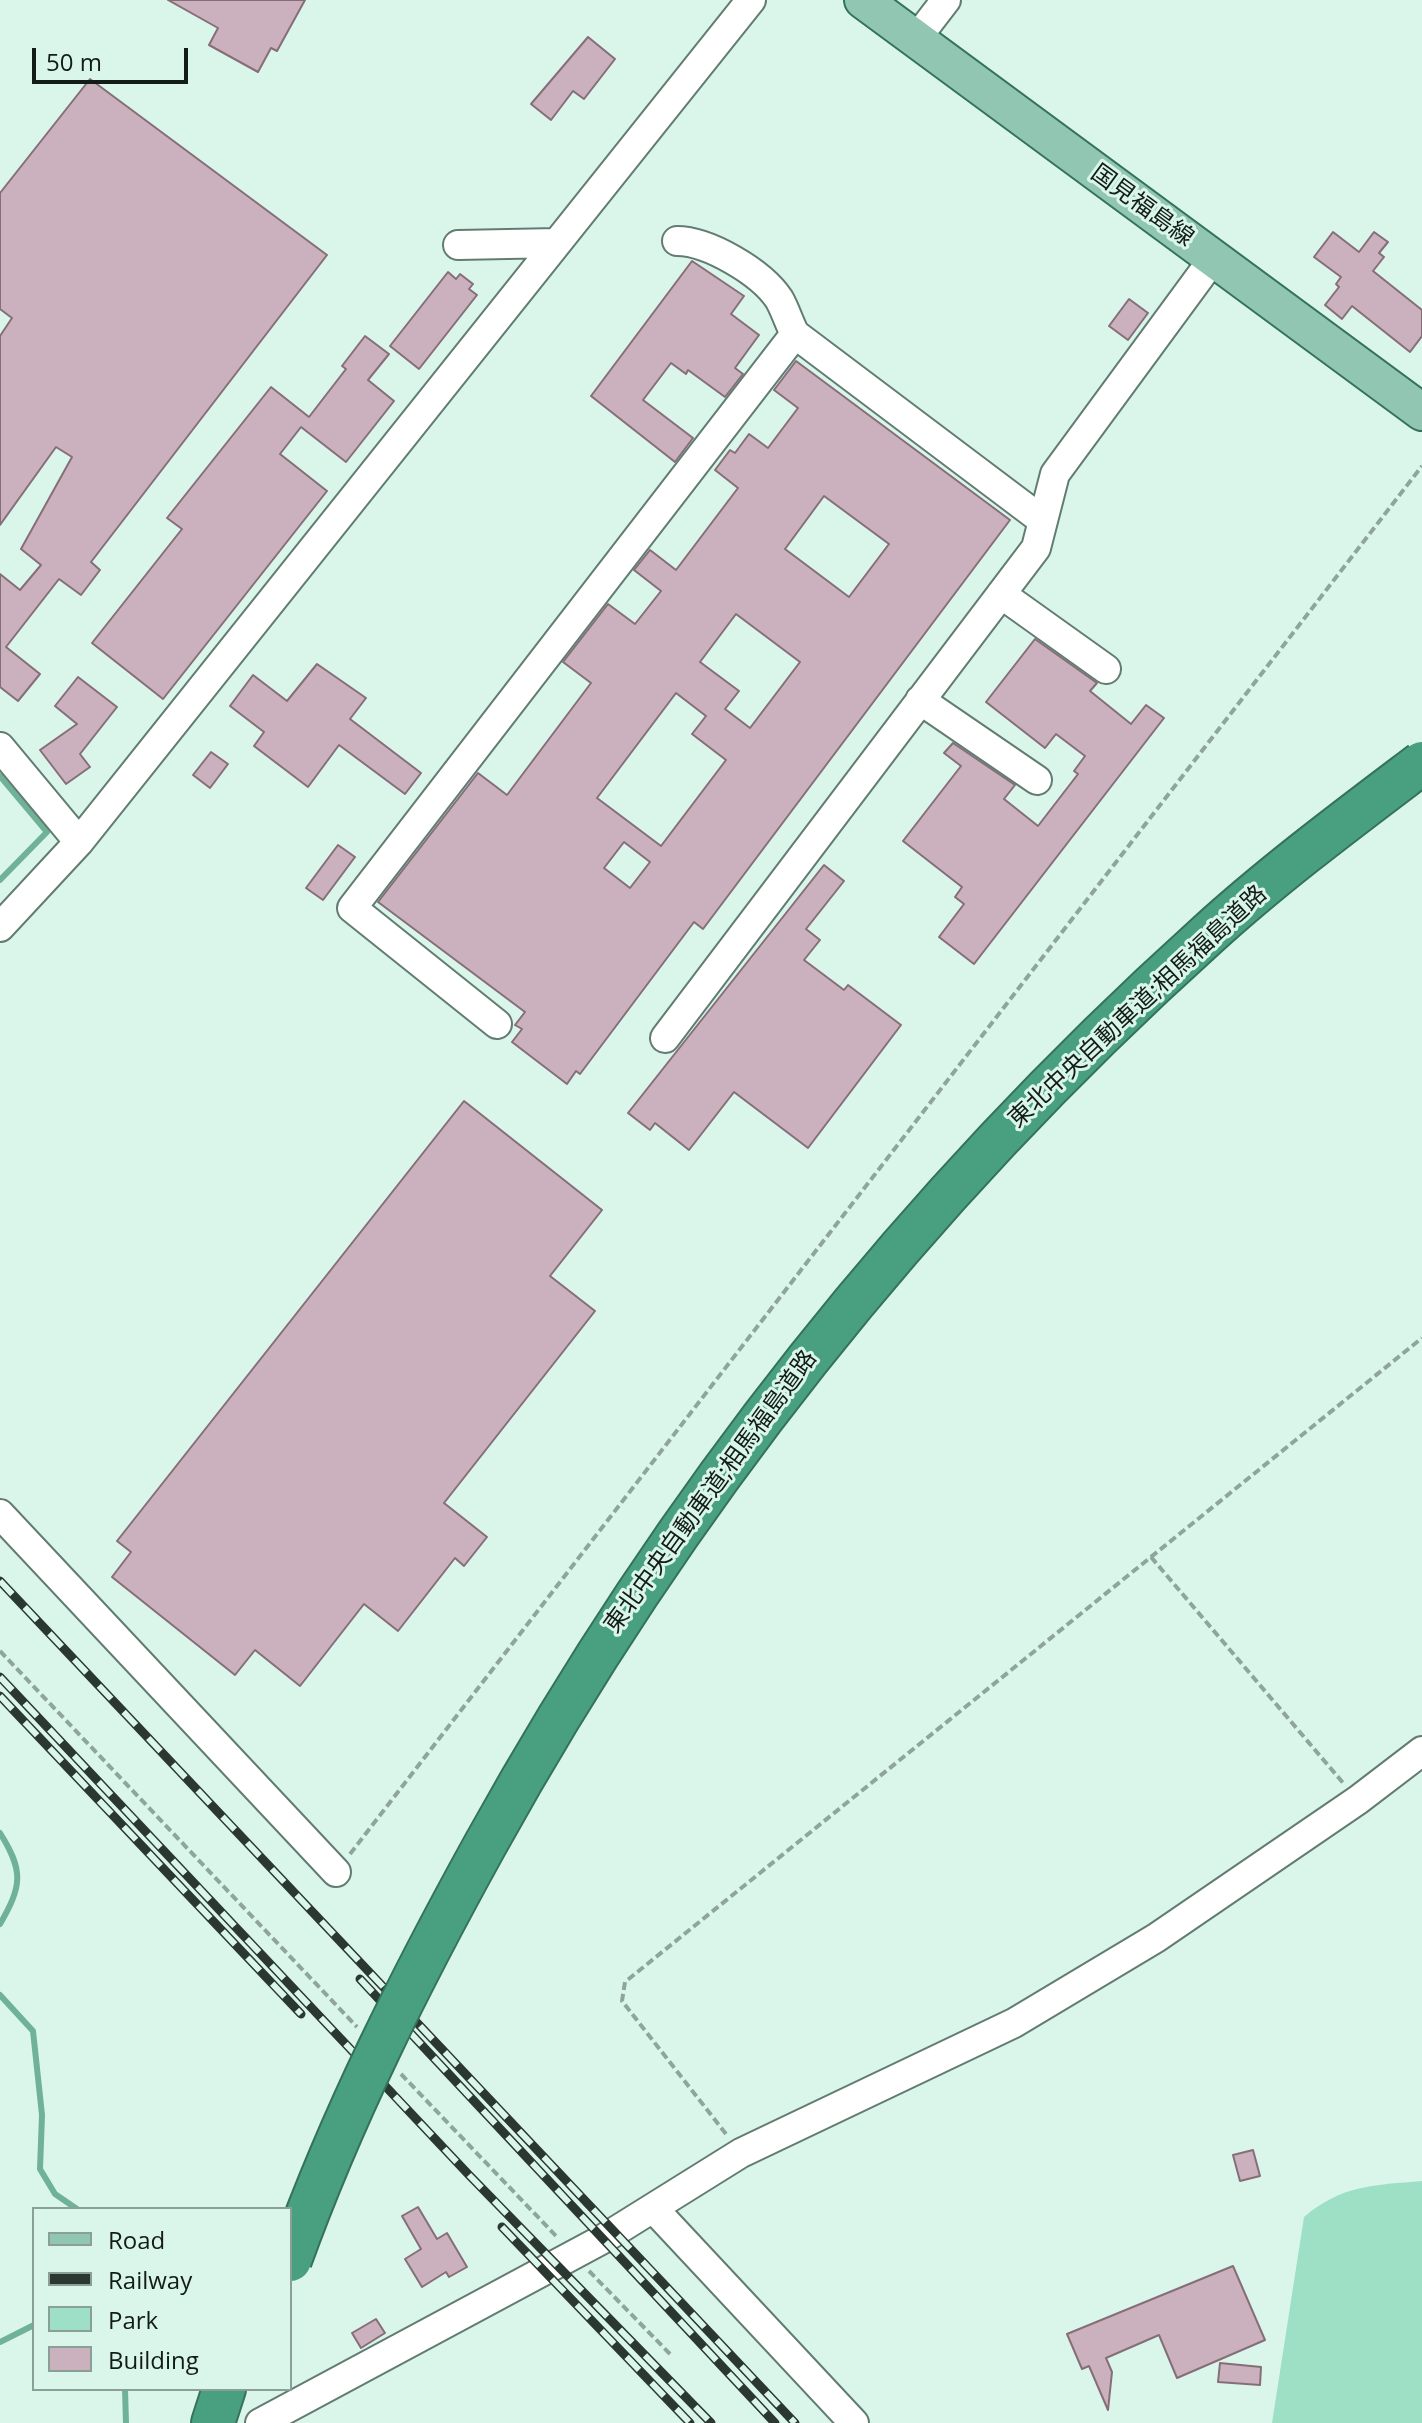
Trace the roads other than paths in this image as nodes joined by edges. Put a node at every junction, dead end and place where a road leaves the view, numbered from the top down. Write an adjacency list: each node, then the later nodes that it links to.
1 (751, 0): 6 (street)
2 (863, 0): 4 (main road, 国見福島線)
3 (946, 0): 4 (street)
4 (916, 39): 8 (main road, 国見福島線)
5 (677, 241): 9 (street)
6 (557, 243): 7 (street); 19 (street)
7 (458, 245)
8 (1213, 259): 10 (main road, 国見福島線); 11 (street)
9 (795, 334): 11 (street); 21 (street)
10 (1422, 412)
11 (1042, 520): 12 (street)
12 (1001, 594): 13 (street); 14 (street)
13 (1106, 669)
14 (920, 700): 18 (street); 22 (street)
15 (1422, 734): 26 (highway, 東北中央自動車道;相馬福島道路)
16 (0, 747): 19 (street)
17 (1422, 763): 28 (highway, 東北中央自動車道;相馬福島道路, bridge)
18 (1037, 780)
19 (79, 842): 20 (street)
20 (0, 927)
21 (497, 1024)
22 (665, 1038)
23 (0, 1514): 25 (street)
24 (1422, 1751): 27 (street)
25 (336, 1872)
26 (290, 2207)
27 (653, 2208): 33 (street); 34 (street)
28 (292, 2255)
29 (223, 2391): 31 (highway)
30 (242, 2391): 32 (highway)
31 (213, 2423)
32 (233, 2423)
33 (260, 2423)
34 (854, 2423)

